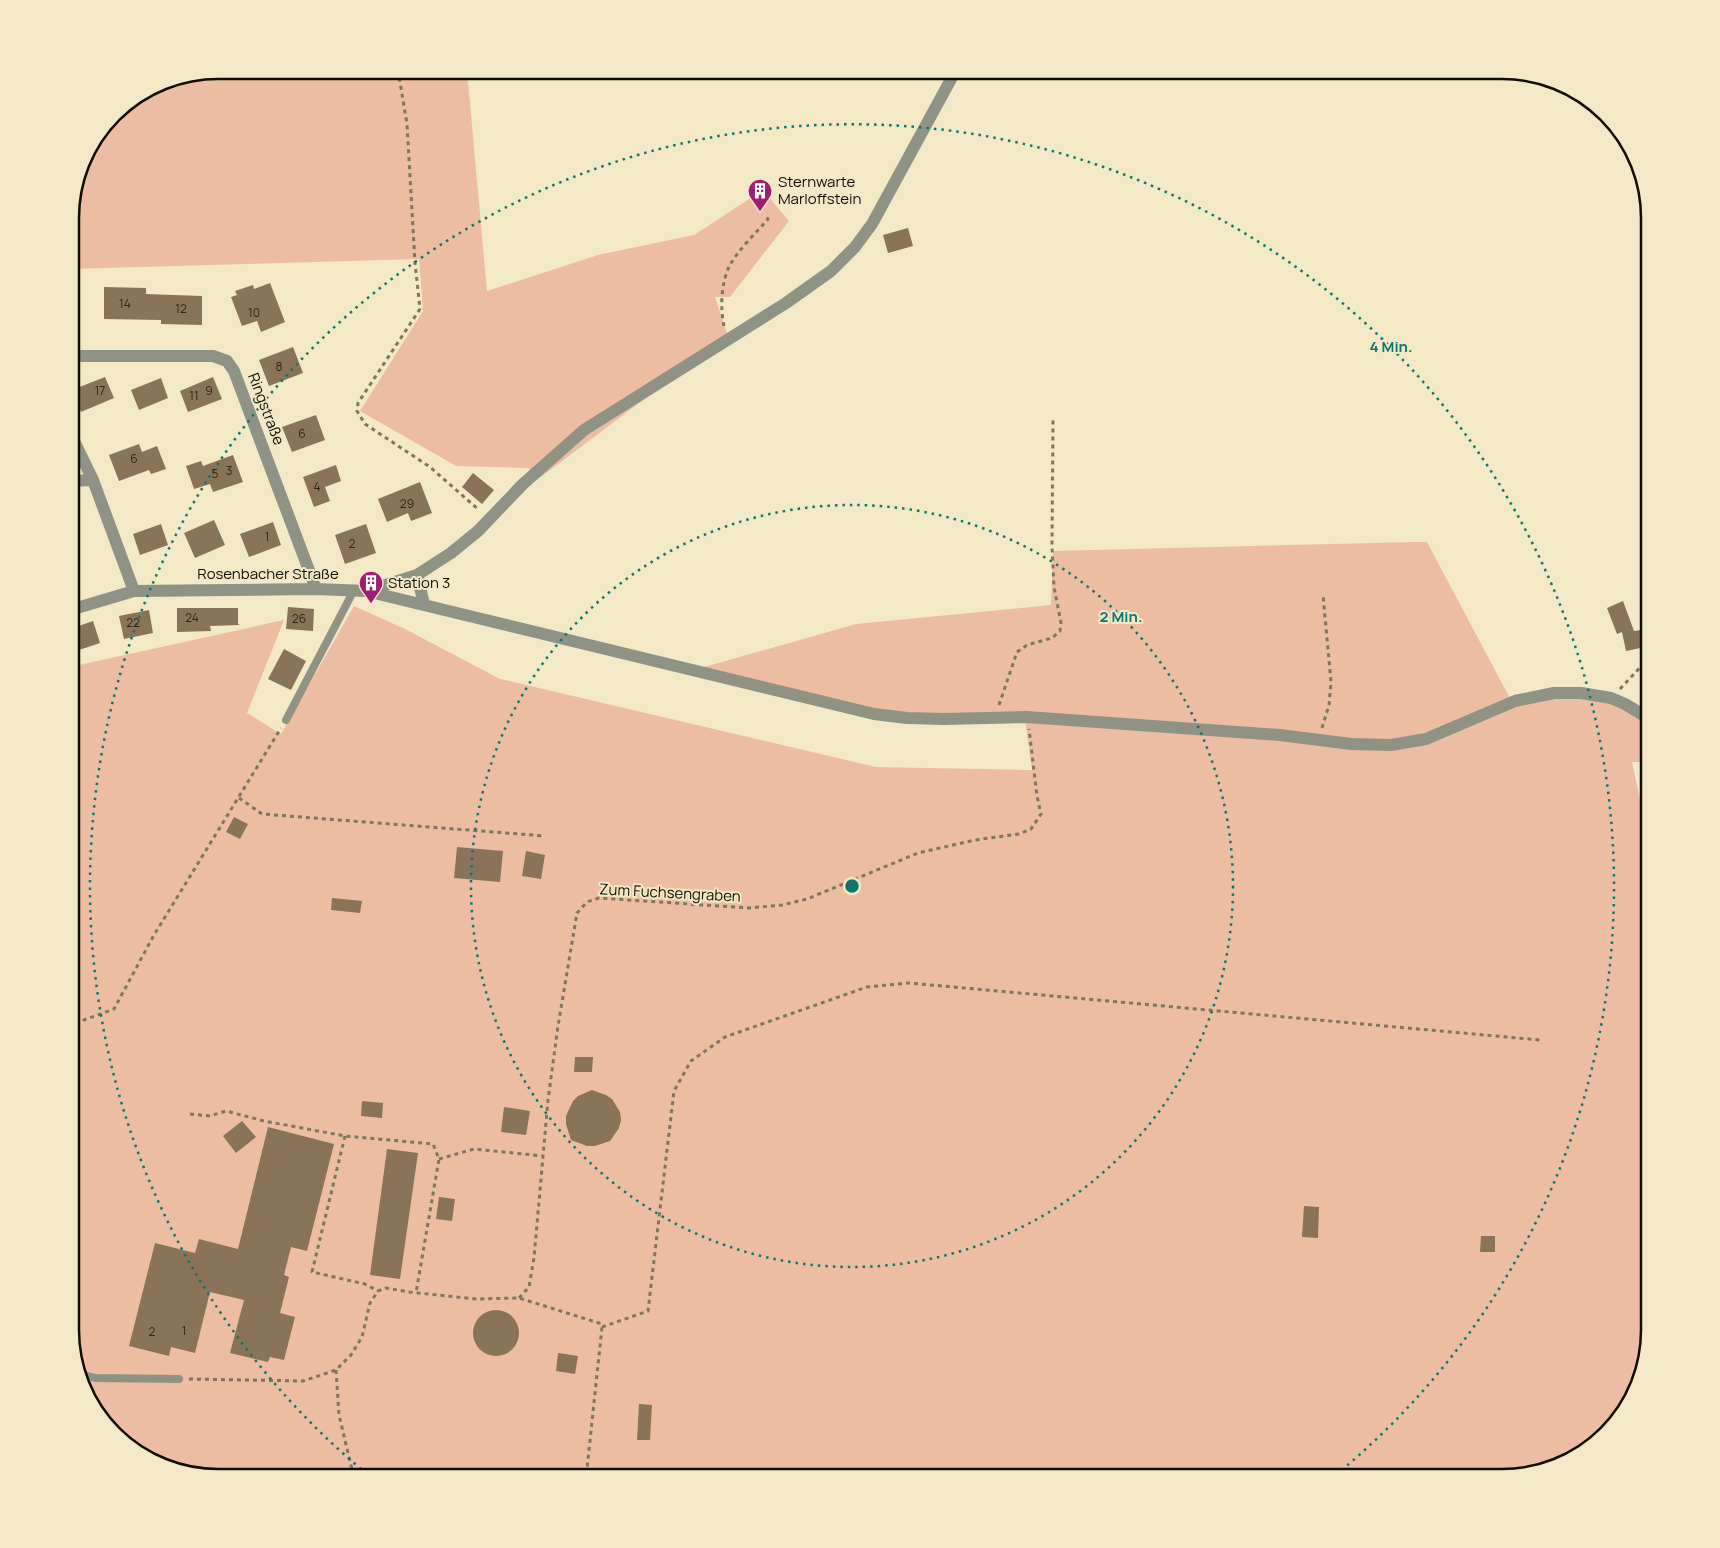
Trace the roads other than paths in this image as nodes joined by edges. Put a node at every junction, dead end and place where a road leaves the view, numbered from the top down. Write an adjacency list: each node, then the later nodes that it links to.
1 (951, 79): 6 (street, Rosenbacher Straße)
2 (79, 356): 7 (street, Ringstraße)
3 (79, 451): 4 (street)
4 (93, 480): 5 (street); 8 (street)
5 (79, 481)
6 (417, 575): 9 (street, Rosenbacher Straße); 10 (street)
7 (316, 589): 8 (street, Rosenbacher Straße); 9 (street, Rosenbacher Straße)
8 (134, 591): 11 (street, Rosenbacher Straße)
9 (360, 591): 10 (street); 13 (lane)
10 (424, 604): 12 (street)
11 (79, 607)
12 (1641, 714)
13 (286, 720)
14 (86, 1376): 15 (lane)
15 (179, 1379)

